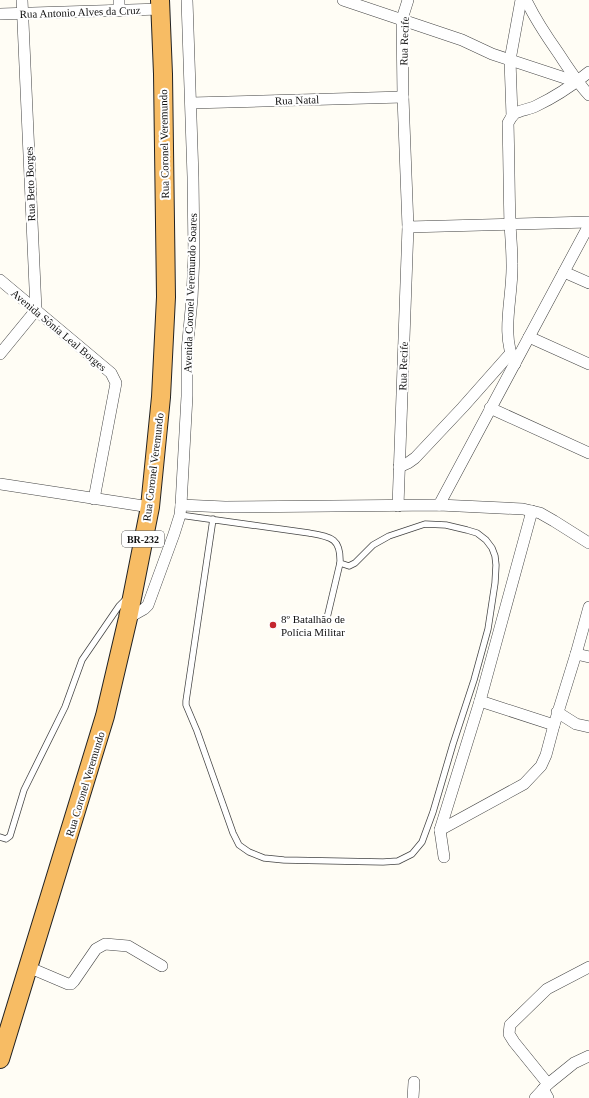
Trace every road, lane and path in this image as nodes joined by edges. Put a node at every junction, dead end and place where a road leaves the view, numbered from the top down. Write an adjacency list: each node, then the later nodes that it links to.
1 (22, 0): 10 (street, Rua Beto Borges)
2 (187, 0): 17 (street, Avenida Coronel Veremundo Soares)
3 (343, 0): 11 (street)
4 (408, 0): 11 (street, Rua Recife)
5 (521, 0): 12 (street)
6 (526, 0): 14 (street)
7 (160, 5): 8 (street, Rua Antonio Alves da Cruz); 37 (highway, Rua Coronel Veremundo / BR-232)
8 (119, 6): 10 (street, Rua Antonio Alves da Cruz)
9 (0, 14): 10 (street, Rua Antonio Alves da Cruz)
10 (23, 14): 25 (street, Rua Beto Borges)
11 (402, 19): 12 (street); 16 (street, Rua Recife)
12 (510, 60): 14 (street); 18 (street)
13 (589, 72): 14 (street)
14 (577, 82): 15 (street); 18 (street)
15 (589, 94)
16 (403, 97): 17 (street, Rua Natal); 21 (street, Rua Recife)
17 (191, 103): 38 (street, Avenida Coronel Veremundo Soares)
18 (512, 116): 20 (street)
19 (589, 223): 20 (street); 22 (street)
20 (510, 224): 21 (street); 28 (street)
21 (408, 227): 32 (street, Rua Recife)
22 (564, 272): 24 (street); 26 (street)
23 (0, 280): 25 (street, Avenida Sônia Leal Borges)
24 (589, 284)
25 (36, 310): 27 (street); 34 (street, Avenida Sônia Leal Borges)
26 (529, 337): 28 (street); 29 (street)
27 (0, 354)
28 (513, 359): 30 (street); 32 (street)
29 (589, 364)
30 (490, 408): 31 (street); 35 (street)
31 (589, 453)
32 (399, 467): 36 (street, Rua Recife)
33 (0, 484): 34 (street)
34 (94, 499): 37 (street)
35 (439, 505): 36 (street); 39 (street)
36 (398, 506): 38 (street)
37 (150, 507): 43 (highway, Rua Coronel Veremundo / BR-232)
38 (181, 510): 40 (lane); 45 (street, Avenida Coronel Veremundo Soares)
39 (532, 511): 41 (street); 49 (street)
40 (213, 519): 42 (lane); 42 (lane)
41 (589, 543)
42 (340, 563): 46 (lane)
43 (133, 593): 45 (highway, Rua Coronel Veremundo / BR-232); 54 (lane)
44 (589, 607): 47 (street)
45 (128, 618): 58 (highway, Rua Coronel Veremundo / BR-232)
46 (327, 618)
47 (576, 654): 48 (street); 50 (street)
48 (589, 657)
49 (480, 701): 51 (street); 53 (street)
50 (557, 712): 51 (street); 52 (street)
51 (554, 726): 53 (street)
52 (589, 726)
53 (440, 830): 55 (street)
54 (0, 838)
55 (444, 857)
56 (162, 966): 58 (street)
57 (589, 966): 62 (street)
58 (28, 968): 60 (highway, Rua Coronel Veremundo / BR-232)
59 (589, 1056): 62 (street)
60 (0, 1059)
61 (414, 1082): 63 (street)
62 (546, 1090): 64 (street)
63 (413, 1098)
64 (535, 1098)

